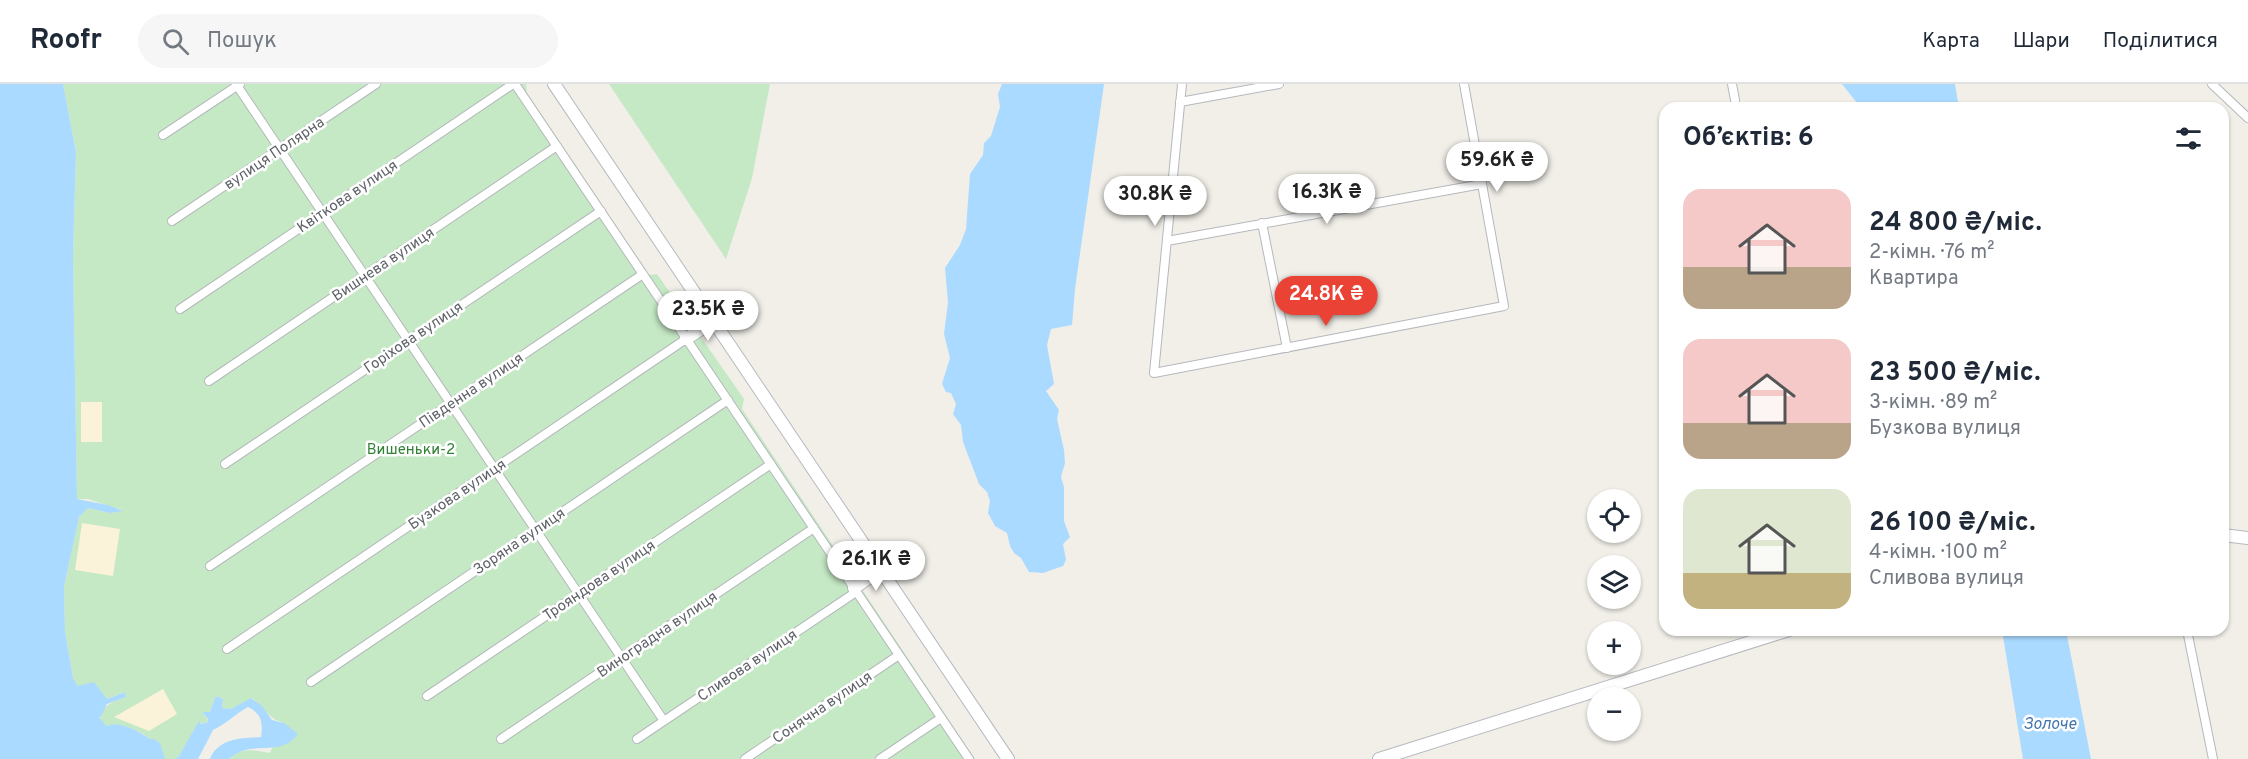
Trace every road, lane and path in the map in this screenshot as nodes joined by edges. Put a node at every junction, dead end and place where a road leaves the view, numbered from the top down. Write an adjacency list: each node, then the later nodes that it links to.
1 (376, 84): 15 (street, вулиця Полярна)
2 (514, 84): 14 (street); 18 (street, Квіткова вулиця)
3 (554, 84): 25 (street)
4 (1182, 84): 11 (street)
5 (1279, 84): 11 (street)
6 (1464, 84): 16 (street)
7 (1732, 84): 10 (street)
8 (2212, 84): 12 (street)
9 (237, 85): 13 (street); 15 (street)
10 (1735, 100)
11 (1180, 102): 21 (street)
12 (2248, 118)
13 (163, 135)
14 (557, 146): 17 (street); 23 (street, Вишнева вулиця)
15 (279, 149): 18 (street); 19 (street, вулиця Полярна)
16 (1482, 184): 20 (street); 28 (street)
17 (601, 211): 22 (street); 27 (street, Горіхова вулиця)
18 (322, 213): 23 (street); 24 (street, Квіткова вулиця)
19 (172, 221)
20 (1262, 223): 21 (street); 28 (street)
21 (1167, 241): 28 (street)
22 (643, 274): 26 (street); 31 (street, Південна вулиця)
23 (365, 276): 27 (street); 29 (street, Вишнева вулиця)
24 (180, 309)
25 (713, 321): 26 (street); 40 (street)
26 (687, 339): 30 (street); 34 (street, Бузкова вулиця)
27 (408, 341): 31 (street); 32 (street, Горіхова вулиця)
28 (1287, 348)
29 (209, 381)
30 (728, 400): 33 (street); 36 (street, Зоряна вулиця)
31 (450, 404): 34 (street); 39 (street, Південна вулиця)
32 (225, 464)
33 (771, 464): 35 (street); 42 (street, Трояндова вулиця)
34 (494, 469): 36 (street); 45 (street, Бузкова вулиця)
35 (814, 528): 41 (street); 47 (street, Виноградна вулиця)
36 (535, 530): 42 (street); 48 (street, Зоряна вулиця)
37 (2229, 536): 38 (street)
38 (2248, 538)
39 (210, 566)
40 (880, 570): 41 (street); 57 (street)
41 (855, 590): 46 (street); 51 (street, Сливова вулиця)
42 (578, 594): 47 (street); 49 (street, Трояндова вулиця)
43 (1770, 636): 58 (street)
44 (2188, 636): 59 (street)
45 (227, 649)
46 (899, 655): 50 (street); 54 (street, Сонячна вулиця)
47 (621, 658): 51 (street); 52 (street, Виноградна вулиця)
48 (311, 682)
49 (427, 696)
50 (941, 718): 55 (street); 56 (street)
51 (664, 722): 53 (street, Сливова вулиця)
52 (501, 739)
53 (637, 739)
54 (745, 759)
55 (880, 759)
56 (969, 759)
57 (1008, 759)
58 (1379, 759)
59 (2213, 759)

